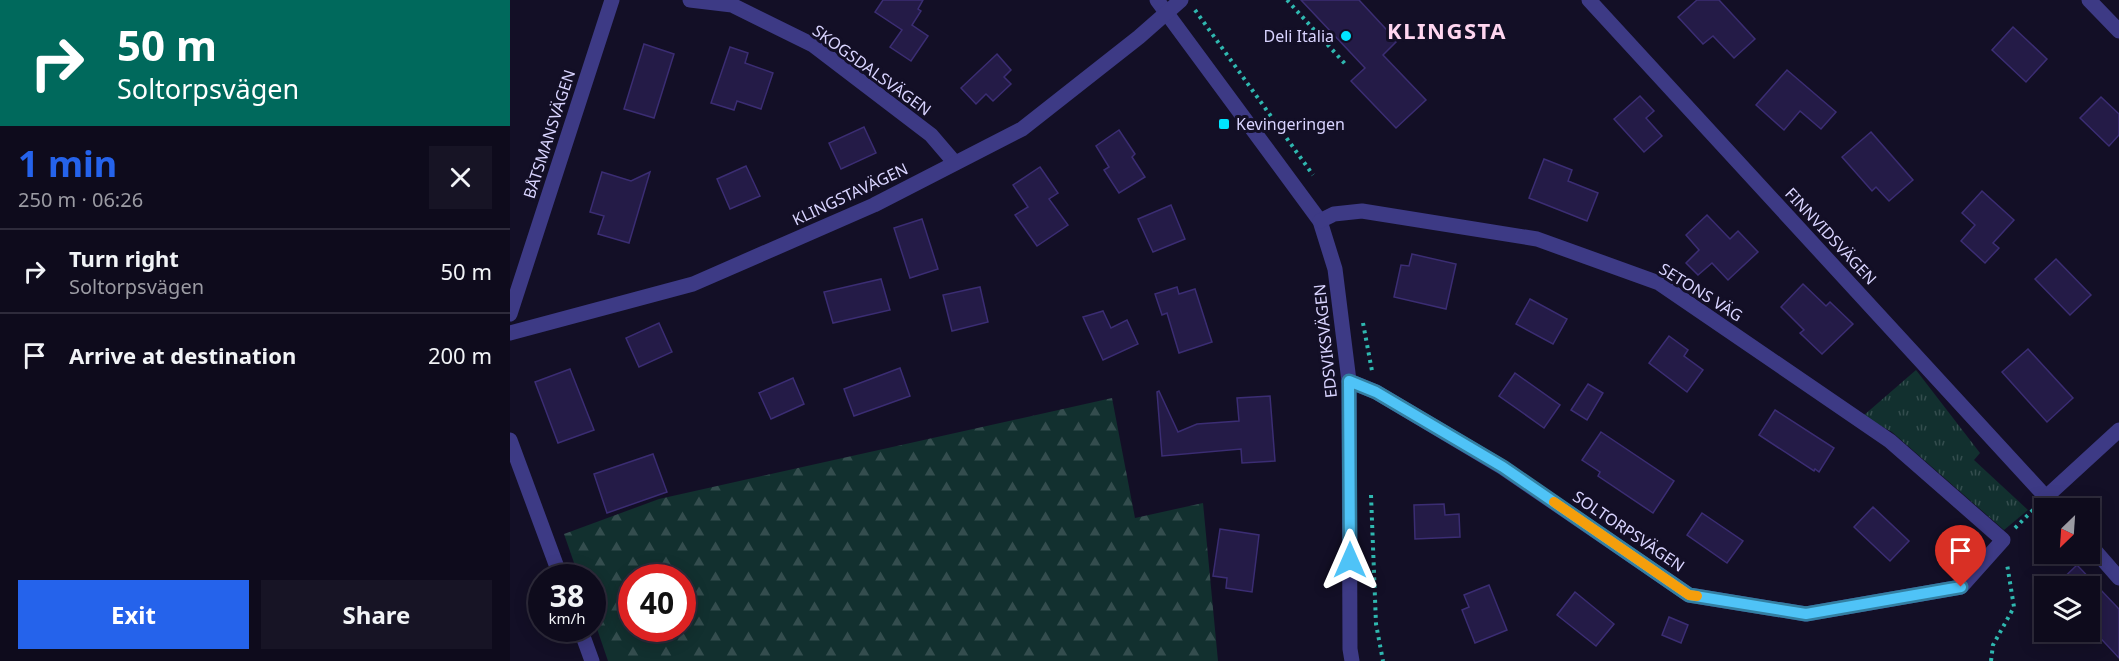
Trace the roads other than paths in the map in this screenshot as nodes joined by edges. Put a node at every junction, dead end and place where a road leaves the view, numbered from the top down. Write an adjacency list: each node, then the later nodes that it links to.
1 (612, 0): 11 (street, BÅTSMANSVÄGEN)
2 (690, 0): 9 (street, SKOGSDALSVÄGEN)
3 (1157, 0): 7 (street, EDSVIKSVÄGEN)
4 (1181, 0): 7 (street)
5 (1589, 0): 16 (street, FINNVIDSVÄGEN)
6 (2089, 0): 8 (street)
7 (1167, 13): 9 (street, KLINGSTAVÄGEN); 10 (street, EDSVIKSVÄGEN)
8 (2119, 31)
9 (955, 163): 12 (street, KLINGSTAVÄGEN)
10 (1320, 220): 13 (street, EDSVIKSVÄGEN); 18 (street, SETONS VÄG)
11 (510, 314)
12 (510, 333)
13 (1349, 381): 18 (street, SOLTORPSVÄGEN); 24 (street, EDSVIKSVÄGEN)
14 (2119, 430): 17 (street)
15 (510, 440): 20 (street)
16 (2046, 498)
17 (2056, 498)
18 (2003, 540)
19 (2100, 556): 21 (street)
20 (556, 564)
21 (2119, 578)
22 (585, 642): 23 (street)
23 (592, 661)
24 (1352, 661)

